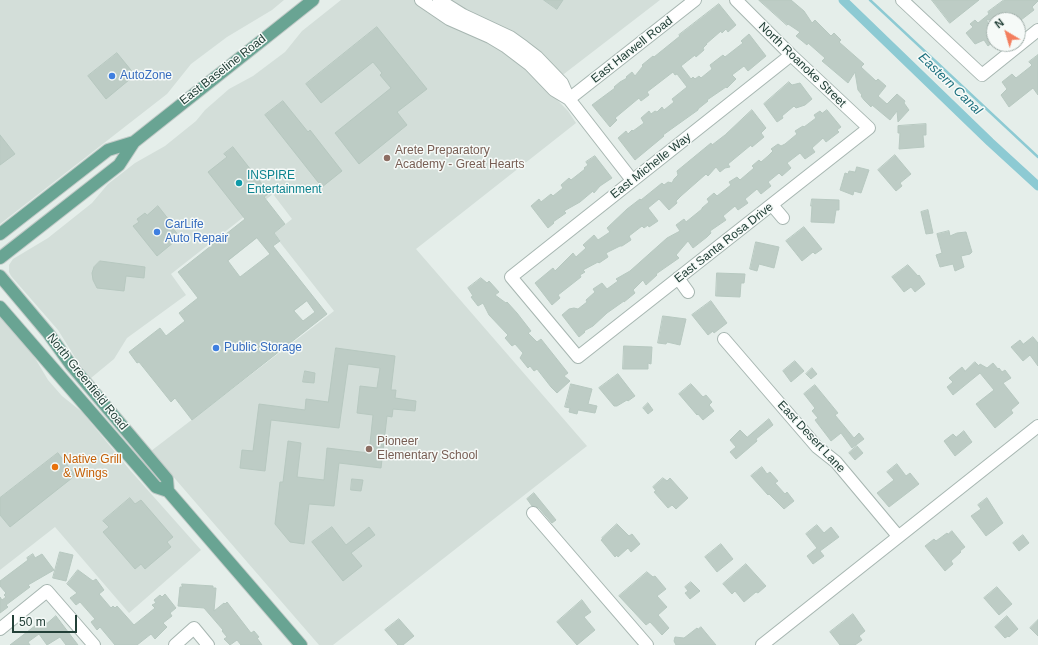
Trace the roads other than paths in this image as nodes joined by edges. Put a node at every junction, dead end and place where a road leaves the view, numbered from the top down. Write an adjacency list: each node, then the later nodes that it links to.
1 (313, 0): 11 (main road, East Baseline Road)
2 (421, 0): 9 (street)
3 (438, 0): 9 (street)
4 (695, 0): 9 (street, East Harwell Road)
5 (736, 0): 8 (street, North Roanoke Street)
6 (902, 0): 7 (street)
7 (1038, 30)
8 (791, 55): 10 (street, North Roanoke Street); 12 (street, East Michelle Way)
9 (569, 99): 12 (street)
10 (869, 128): 13 (street, East Santa Rosa Drive)
11 (134, 142): 15 (main road, East Baseline Road); 16 (main road, East Baseline Road)
12 (632, 180): 22 (street, East Michelle Way)
13 (772, 205): 14 (street); 18 (street, East Santa Rosa Drive)
14 (783, 218)
15 (0, 234)
16 (0, 258)
17 (0, 276): 23 (main road, North Greenfield Road)
18 (678, 278): 19 (street); 22 (street, East Santa Rosa Drive)
19 (688, 292)
20 (0, 307): 24 (main road, North Greenfield Road)
21 (724, 339): 30 (street, East Desert Lane)
22 (578, 356)
23 (85, 381): 24 (main road); 26 (main road, North Greenfield Road)
24 (76, 395): 27 (main road, North Greenfield Road)
25 (1038, 426): 30 (street)
26 (130, 436): 27 (main road); 28 (main road, North Greenfield Road)
27 (123, 450): 28 (main road, North Greenfield Road)
28 (168, 491): 35 (main road, North Greenfield Road)
29 (533, 513): 36 (street)
30 (898, 536): 37 (street)
31 (0, 629): 32 (street)
32 (94, 645)
33 (175, 645): 34 (street)
34 (208, 645)
35 (301, 645)
36 (647, 645)
37 (762, 645)

